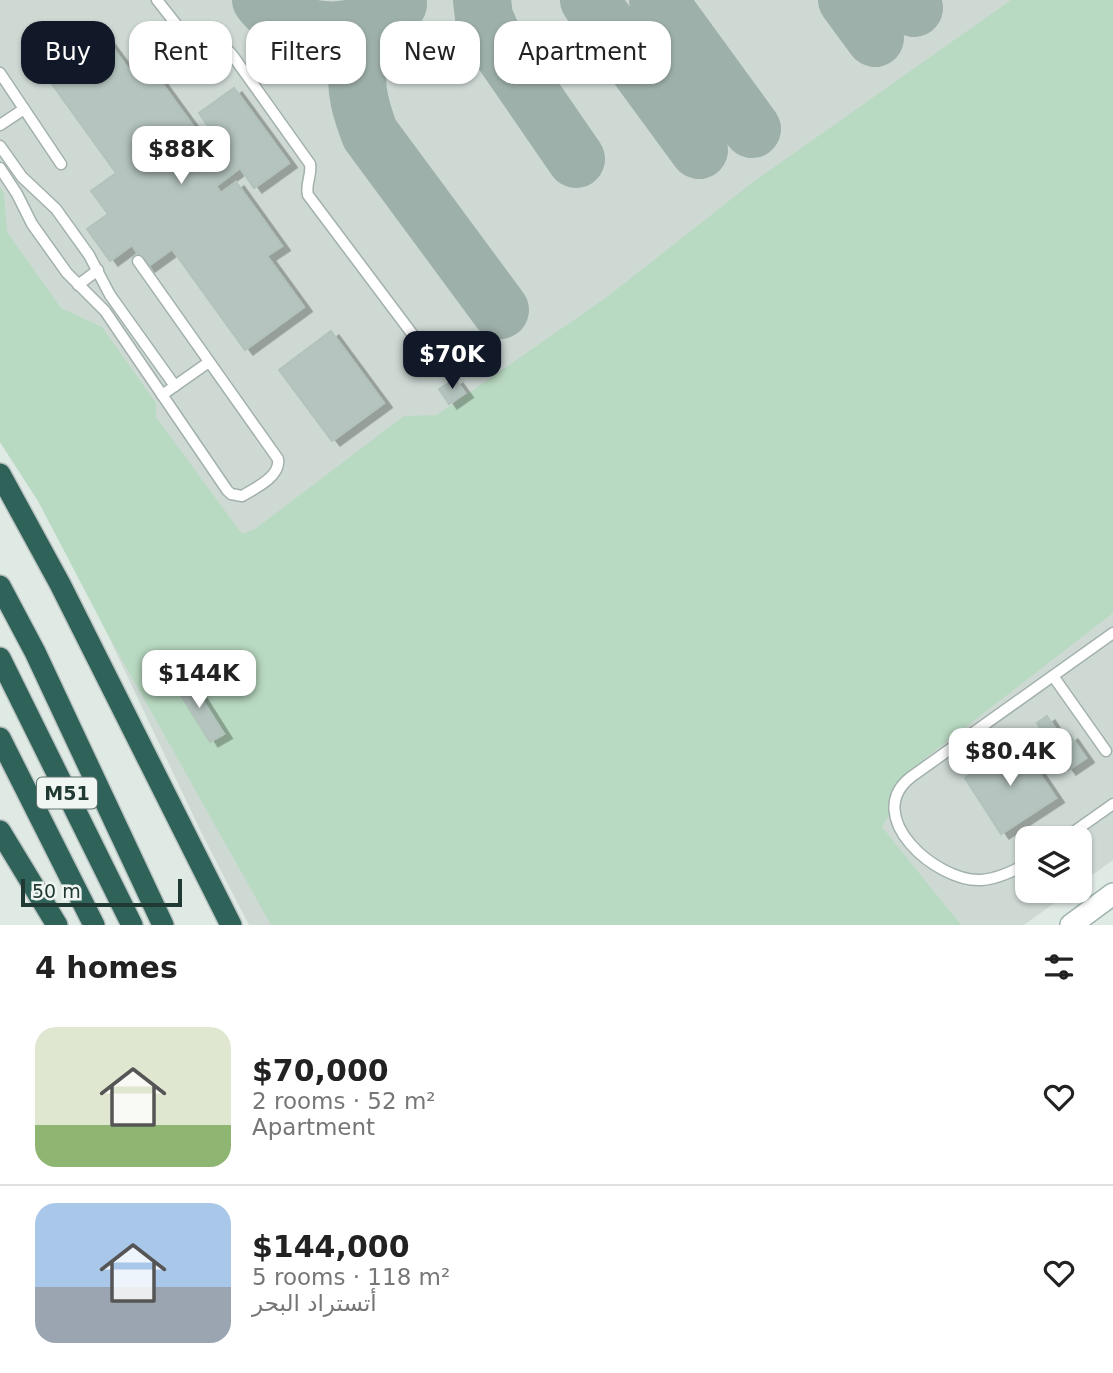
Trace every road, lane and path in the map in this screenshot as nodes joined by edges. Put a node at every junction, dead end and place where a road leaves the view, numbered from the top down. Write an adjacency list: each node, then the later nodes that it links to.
1 (157, 0): 11 (lane)
2 (0, 73): 3 (lane)
3 (24, 109): 4 (lane); 6 (lane)
4 (0, 125)
5 (0, 146): 9 (lane)
6 (61, 164)
7 (0, 168): 10 (lane)
8 (138, 261): 12 (lane)
9 (98, 270): 10 (lane); 13 (lane)
10 (78, 285): 14 (lane)
11 (431, 359)
12 (209, 362): 13 (lane); 14 (lane)
13 (175, 386): 14 (lane)
14 (162, 395)
15 (0, 474): 31 (highway)
16 (0, 586): 30 (highway)
17 (1112, 637): 19 (lane)
18 (1, 659): 29 (highway, M51)
19 (1053, 676): 21 (lane); 25 (lane)
20 (0, 738): 28 (highway, M51)
21 (1105, 751)
22 (1113, 804): 23 (lane)
23 (1082, 826)
24 (0, 831): 27 (highway)
25 (1015, 869)
26 (1113, 894): 32 (street)
27 (57, 925)
28 (94, 925)
29 (132, 925)
30 (163, 925)
31 (231, 925)
32 (1071, 925)

